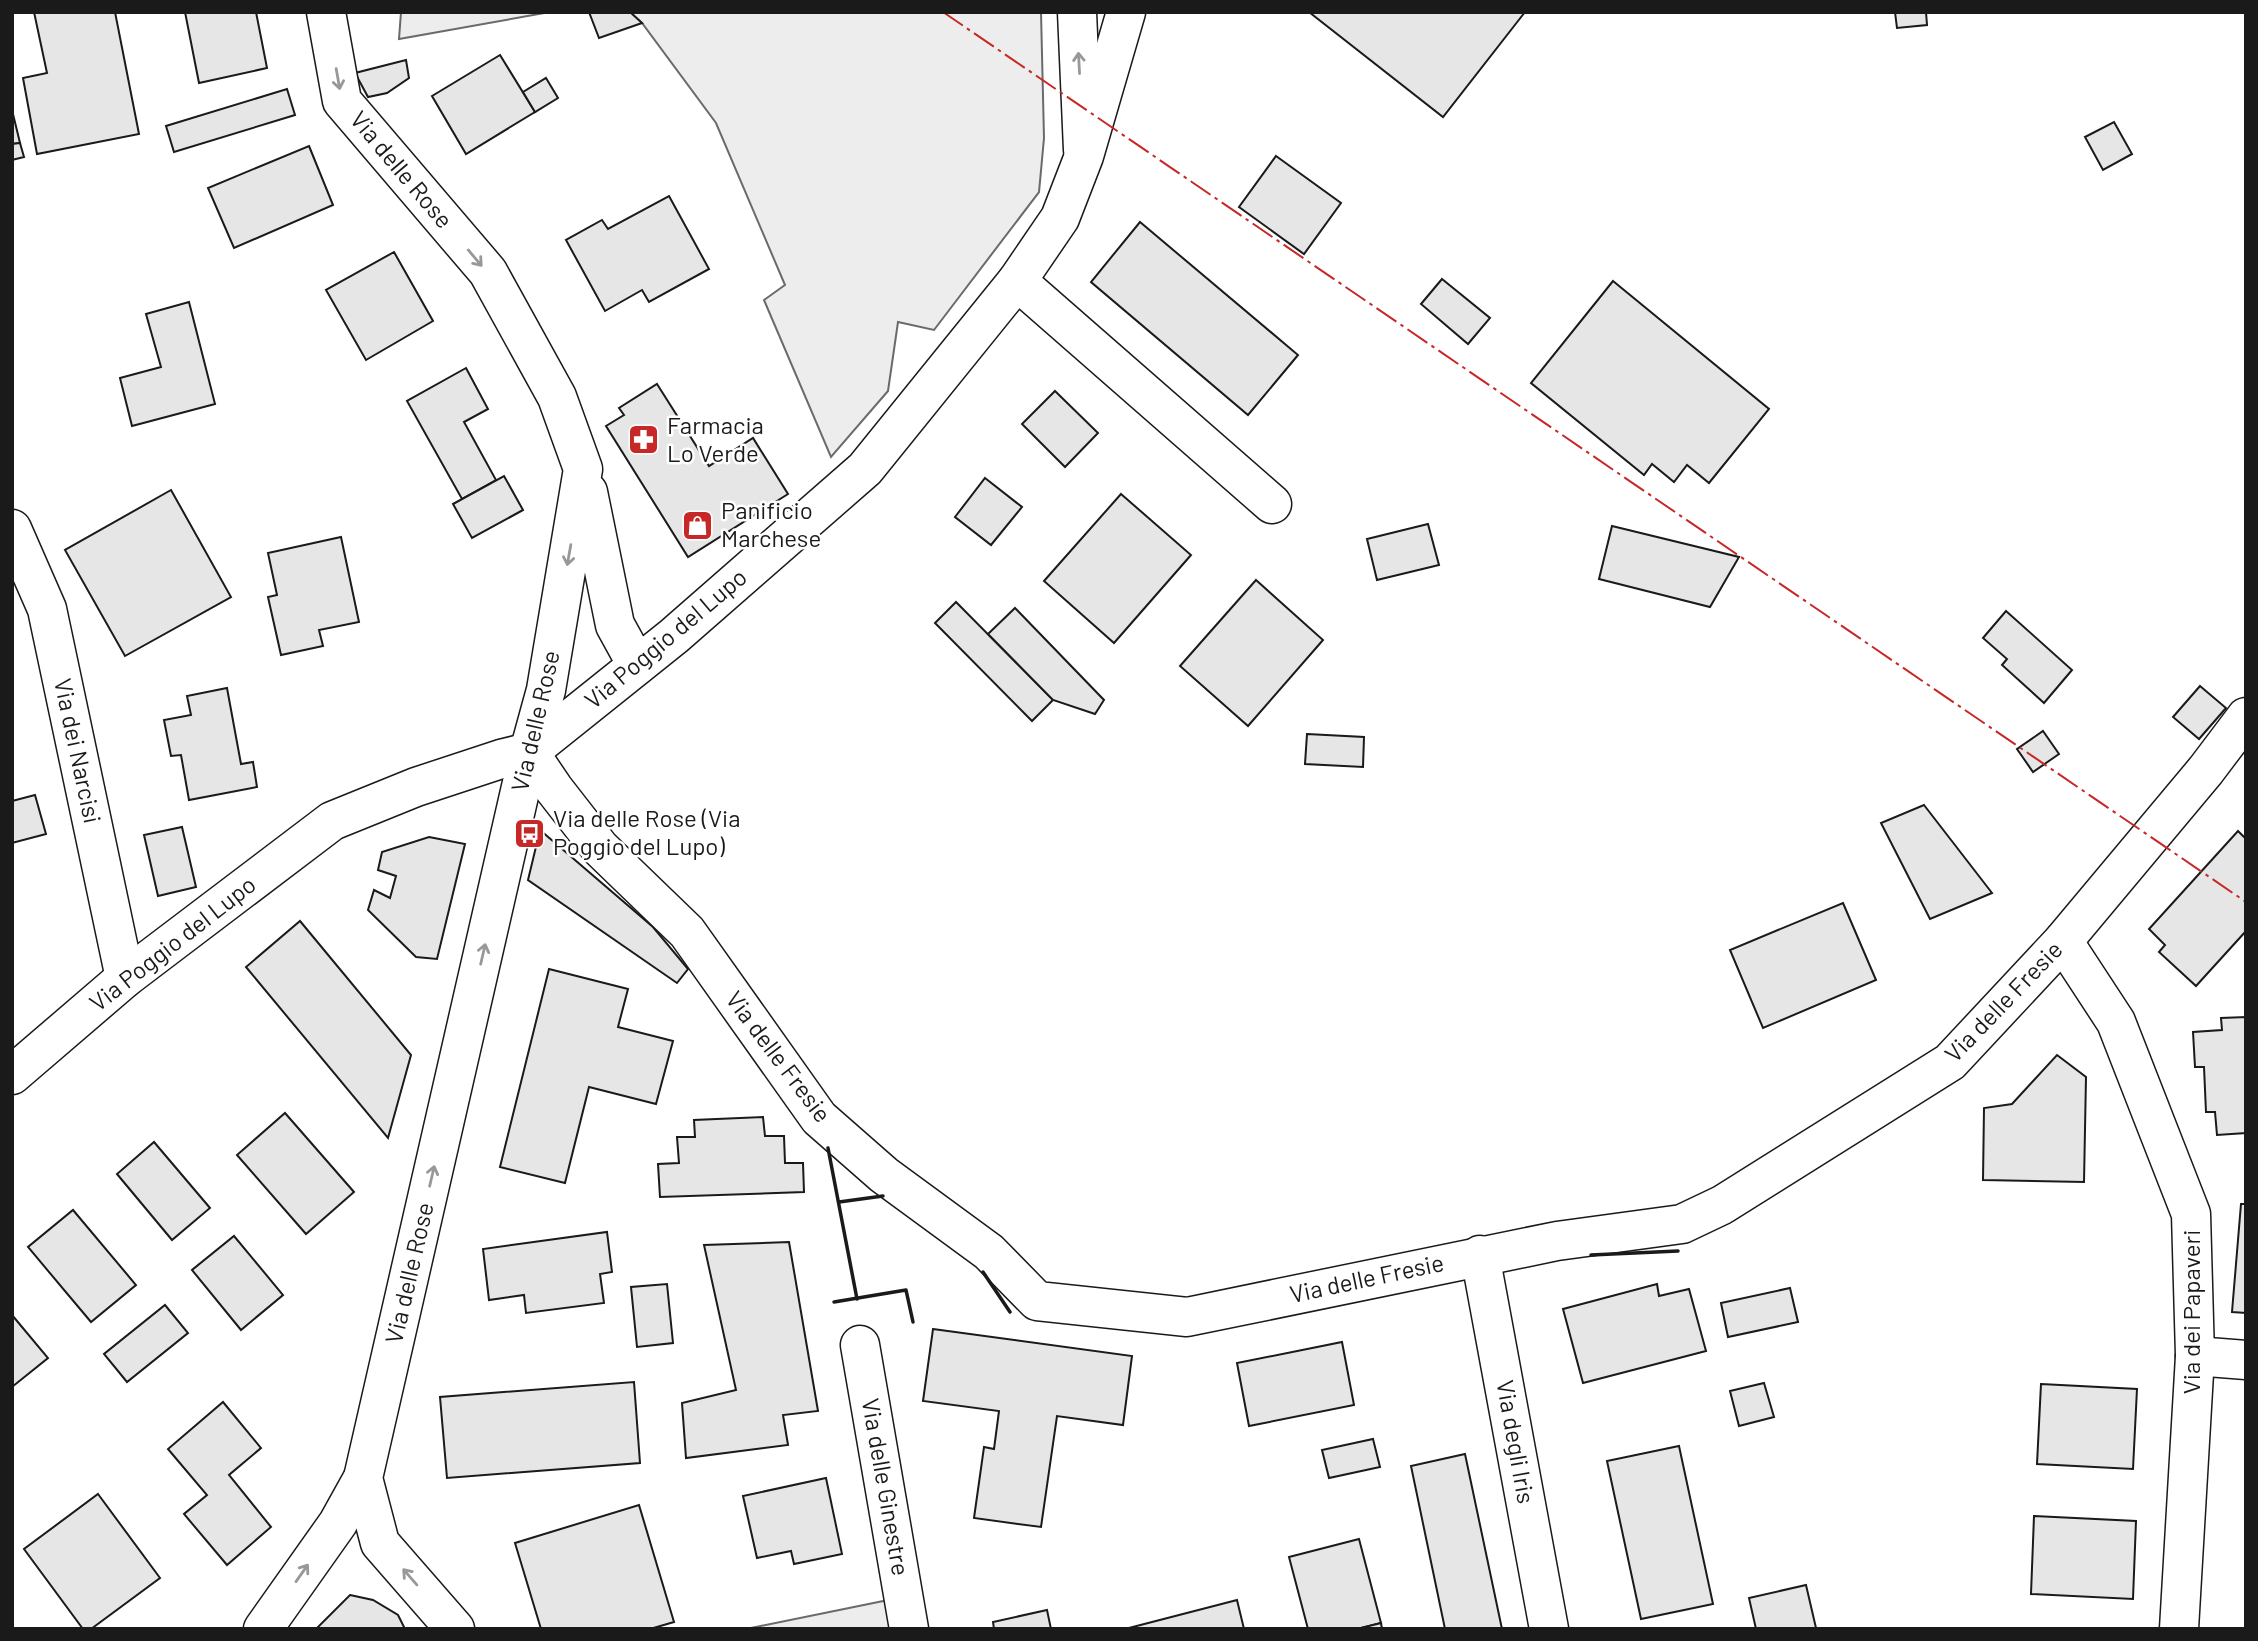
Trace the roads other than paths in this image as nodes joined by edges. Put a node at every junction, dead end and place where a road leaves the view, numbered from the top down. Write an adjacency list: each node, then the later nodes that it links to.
1 (326, 12): 6 (street, Via delle Rose, one-way to 6)
2 (1077, 12): 4 (street, one-way to 2)
3 (1126, 12): 4 (street, Via Poggio del Lupo)
4 (1084, 156): 5 (street, Via Poggio del Lupo)
5 (1017, 281): 7 (street); 9 (street, Via Poggio del Lupo)
6 (583, 469): 9 (street); 11 (street, Via delle Rose, one-way to 11)
7 (1272, 504)
8 (12, 529): 13 (street, Via dei Narcisi)
9 (637, 665): 11 (street, Via Poggio del Lupo)
10 (2246, 717): 12 (street, Via delle Fresie)
11 (530, 752): 13 (street, Via Poggio del Lupo); 15 (street, Via delle Fresie); 19 (street, Via delle Rose, one-way to 11)
12 (2063, 941): 15 (street, Via delle Fresie); 17 (street, Via dei Papaveri)
13 (125, 978): 14 (street, Via Poggio del Lupo)
14 (12, 1075)
15 (1480, 1255): 23 (street, Via degli Iris)
16 (860, 1345): 22 (street, Via delle Ginestre)
17 (2195, 1356): 18 (street); 24 (street, Via dei Papaveri)
18 (2246, 1360)
19 (363, 1478): 20 (street, one-way to 19); 21 (street, Via delle Rose, one-way to 19)
20 (263, 1629)
21 (455, 1629)
22 (909, 1629)
23 (1549, 1629)
24 (2179, 1629)

